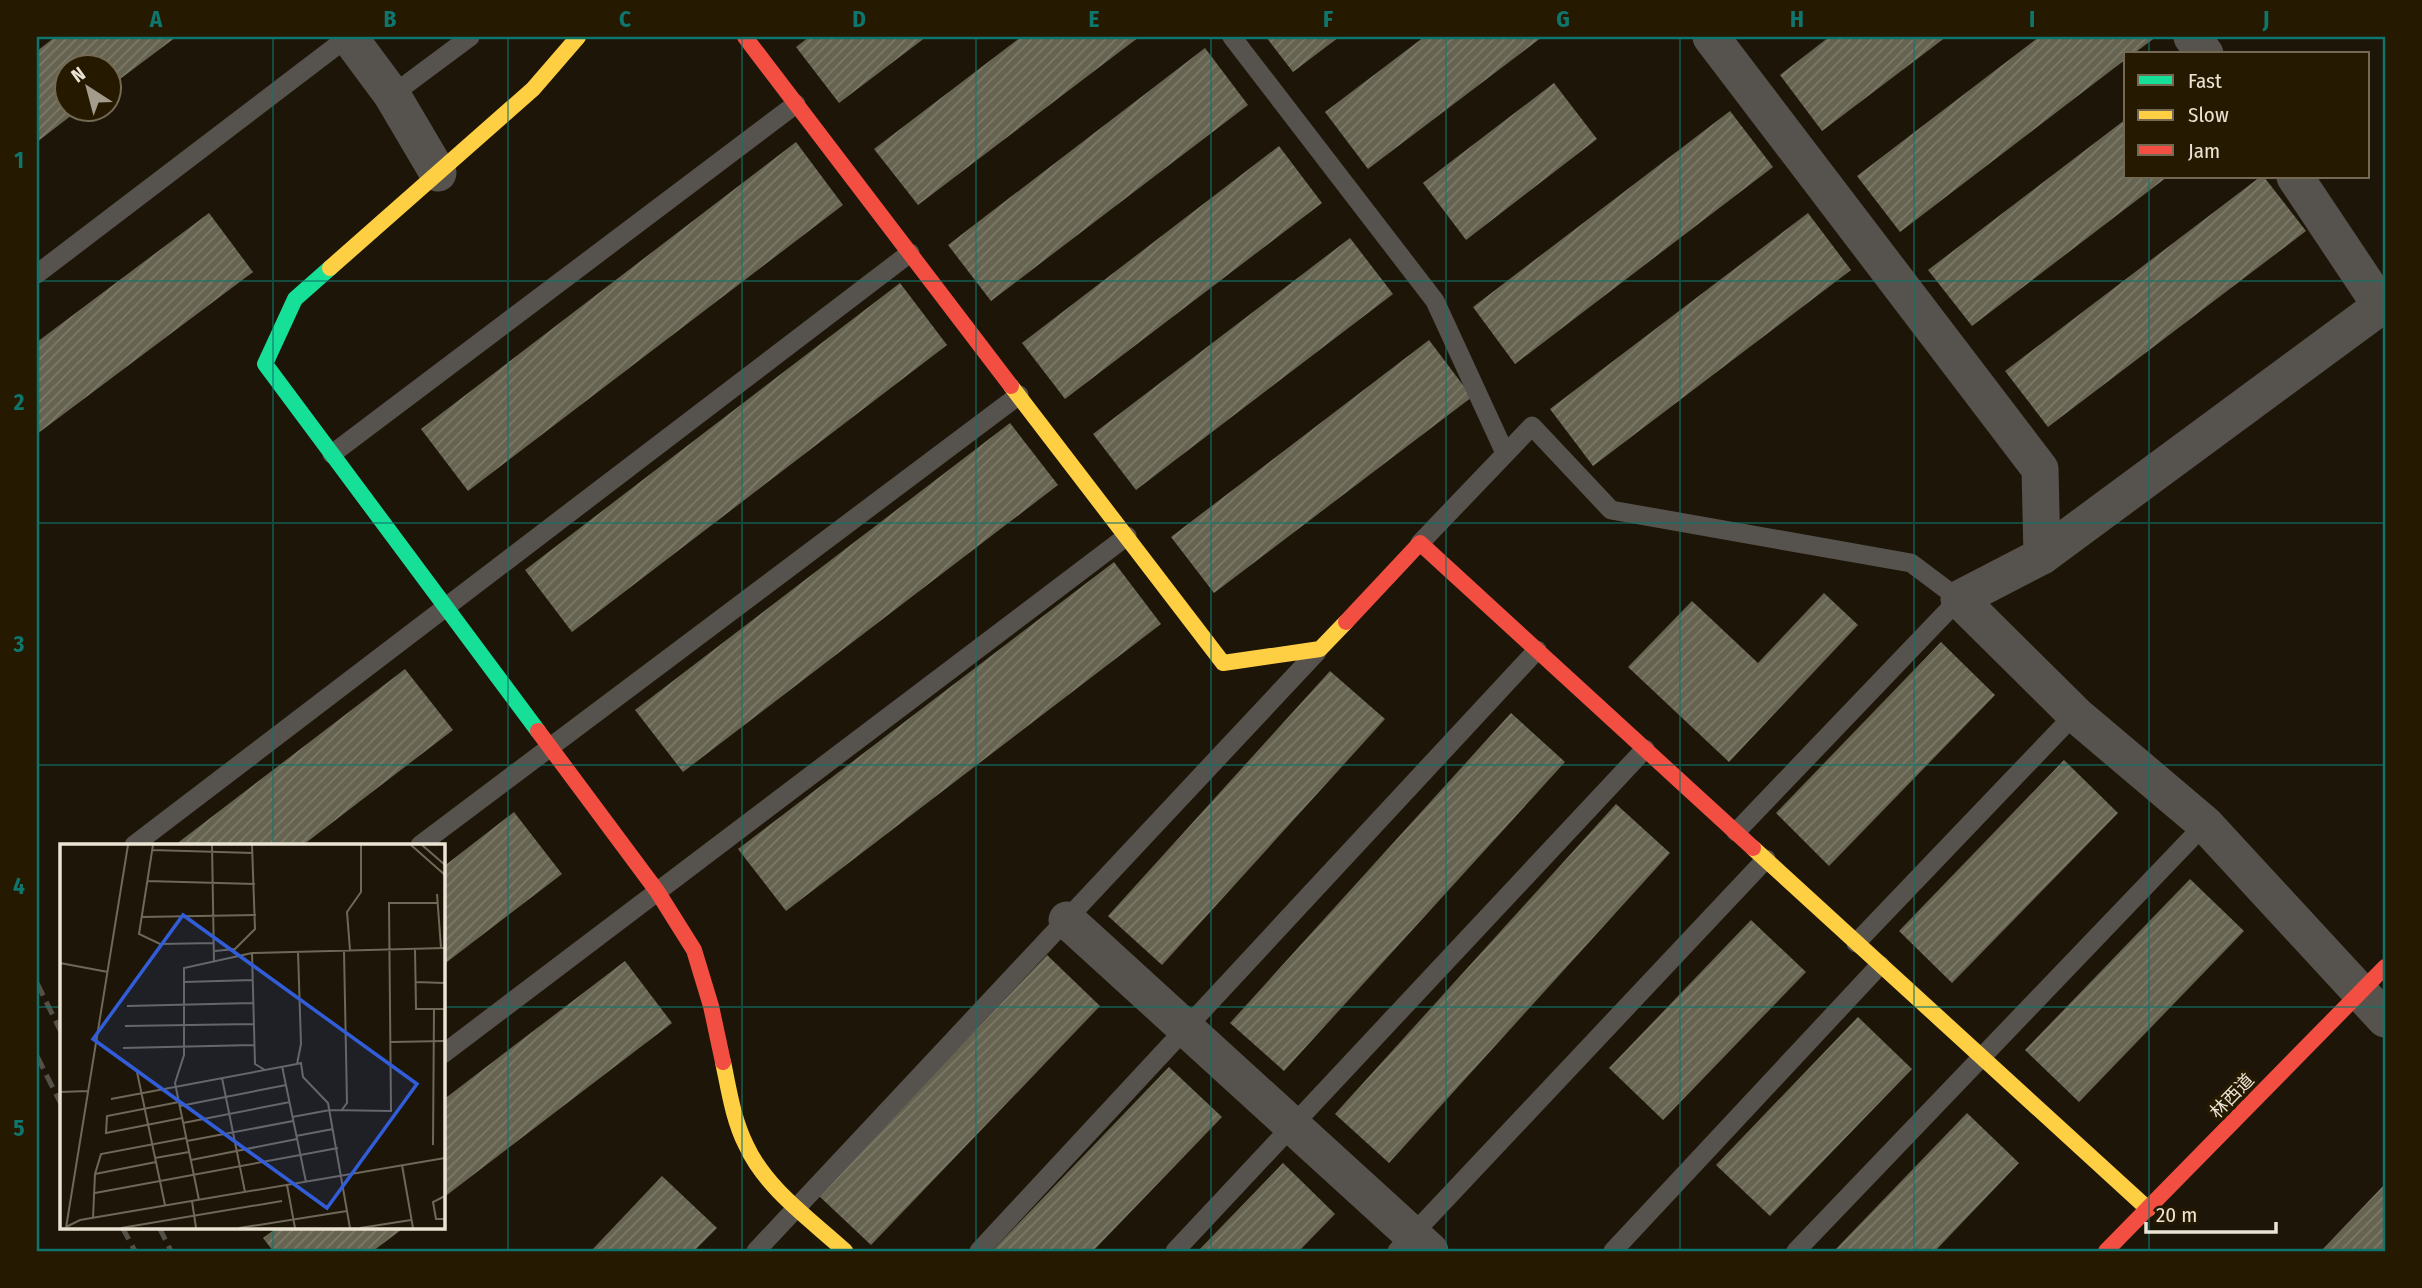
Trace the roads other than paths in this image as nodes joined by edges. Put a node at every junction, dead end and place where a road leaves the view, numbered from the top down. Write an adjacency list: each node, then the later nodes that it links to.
1 (348, 37): 9 (street); 14 (lane)
2 (470, 37): 9 (lane)
3 (578, 37): 11 (street)
4 (745, 37): 10 (street)
5 (1232, 37): 16 (lane)
6 (1711, 37): 20 (street)
7 (2192, 37): 8 (street)
8 (2203, 52)
9 (392, 94): 11 (street)
10 (796, 104): 13 (street); 17 (lane)
11 (438, 173): 17 (street)
12 (2296, 178): 20 (street)
13 (911, 253): 15 (street); 22 (lane)
14 (37, 274)
15 (1019, 395): 18 (street); 26 (lane)
16 (1505, 453): 19 (lane); 21 (lane)
17 (332, 454): 22 (street)
18 (1126, 536): 23 (street); 33 (lane)
19 (1420, 543): 23 (street); 24 (street)
20 (2042, 556): 21 (street)
21 (1959, 599): 25 (street); 29 (lane)
22 (446, 607): 26 (street); 30 (lane)
23 (1320, 649): 34 (lane)
24 (1537, 650): 27 (street); 40 (lane)
25 (2075, 714): 28 (street); 35 (lane)
26 (550, 747): 31 (lane); 33 (street)
27 (1645, 749): 29 (street); 43 (lane)
28 (2204, 824): 38 (street); 42 (lane)
29 (1736, 832): 32 (street)
30 (135, 844)
31 (421, 844)
32 (1766, 859): 35 (street); 46 (lane)
33 (657, 891): 41 (lane); 44 (street)
34 (1068, 920): 40 (street); 44 (lane)
35 (1856, 943): 36 (street)
36 (1880, 965): 42 (street); 51 (lane)
37 (2385, 967): 38 (street, 林西道)
38 (2360, 993): 39 (street); 45 (street, 林西道)
39 (2385, 1019)
40 (1186, 1028): 43 (street); 49 (lane)
41 (444, 1053)
42 (1982, 1057): 45 (street); 52 (lane)
43 (1293, 1126): 46 (street); 50 (lane)
44 (797, 1208): 47 (lane); 48 (street)
45 (2148, 1209): 53 (street, 林西道)
46 (1413, 1246)
47 (756, 1251)
48 (845, 1251)
49 (979, 1251)
50 (1175, 1251)
51 (1613, 1251)
52 (1797, 1251)
53 (2106, 1251)

